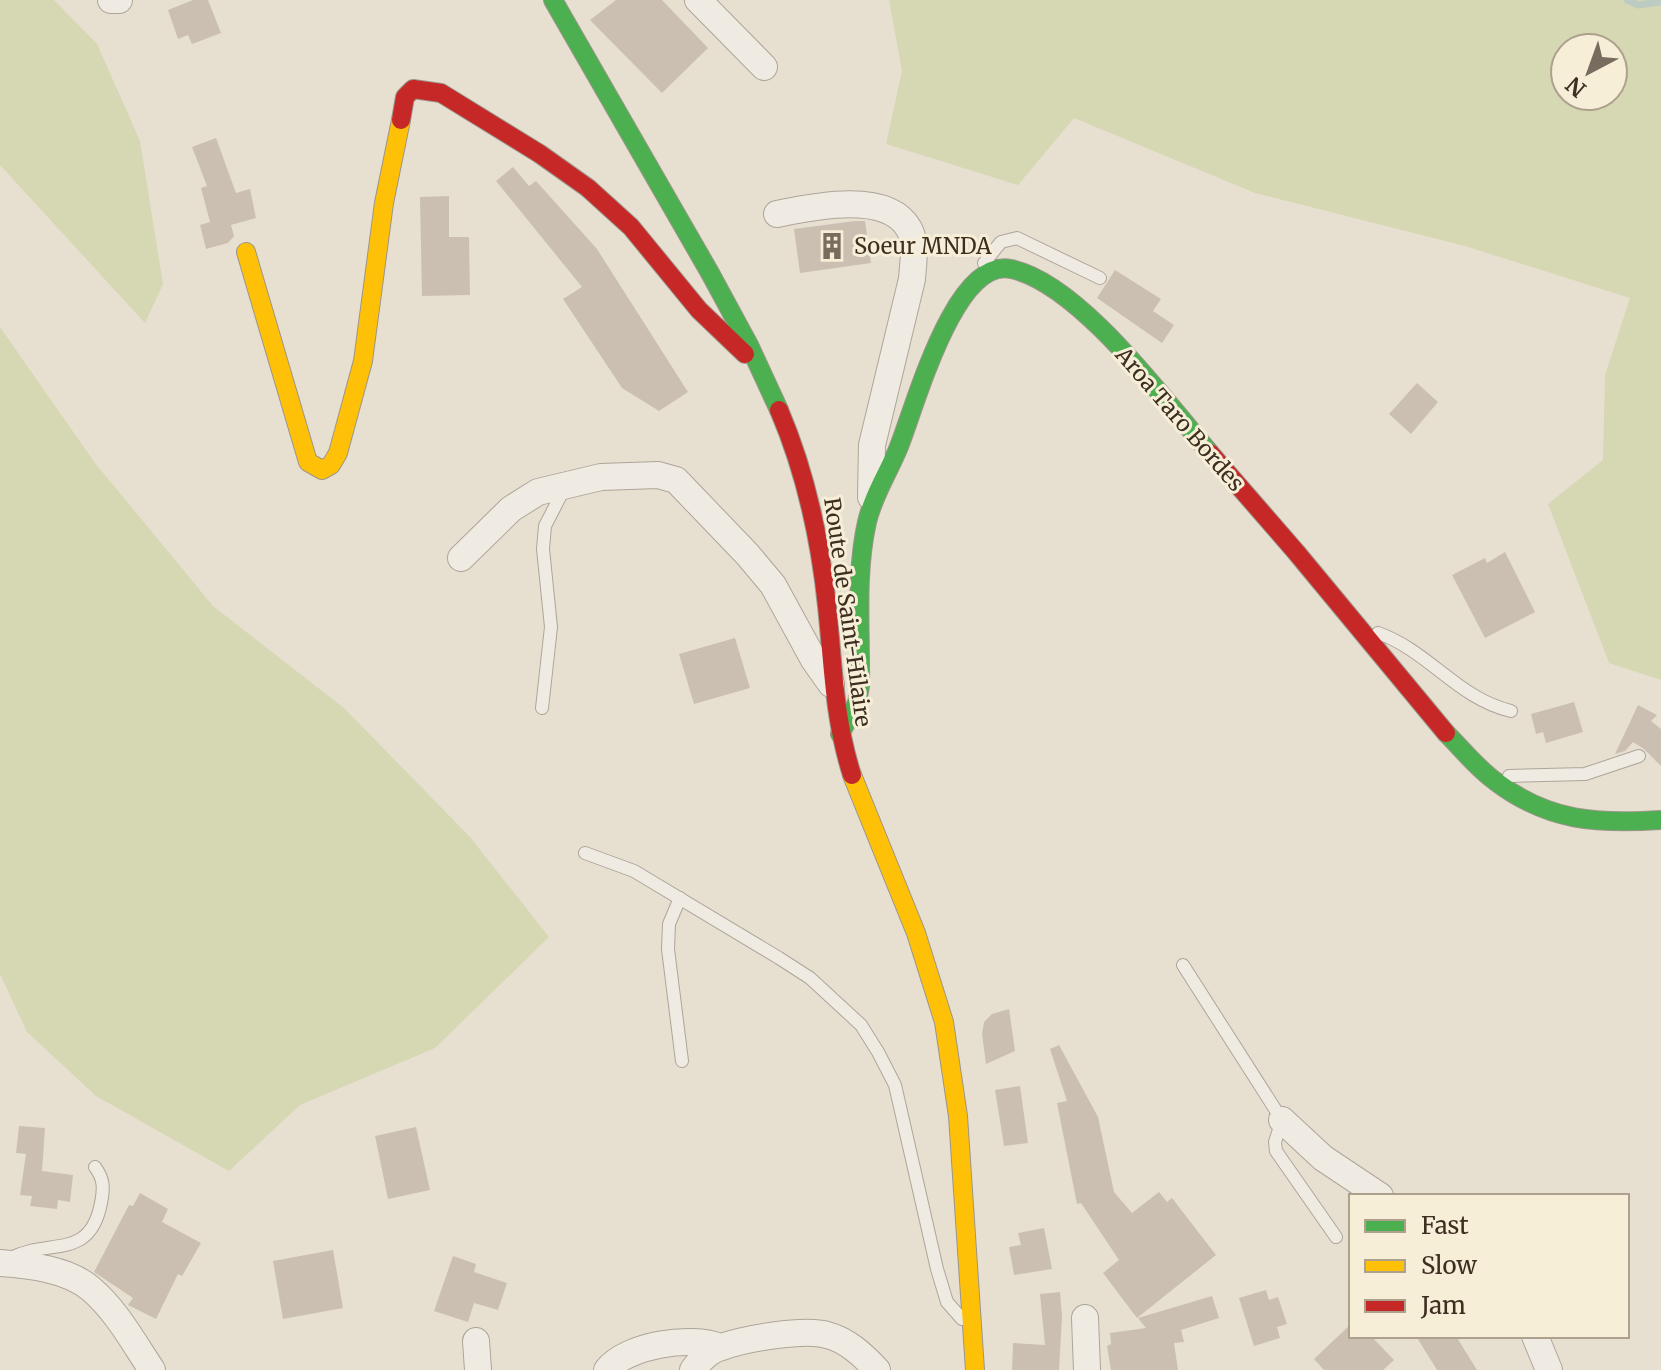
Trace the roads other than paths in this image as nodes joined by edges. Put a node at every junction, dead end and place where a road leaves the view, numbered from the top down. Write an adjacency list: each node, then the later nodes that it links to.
1 (111, 0): 2 (street)
2 (119, 0)
3 (553, 0): 10 (street, Route de Saint-Hilaire)
4 (698, 0): 5 (street)
5 (764, 67)
6 (777, 214): 12 (street)
7 (246, 252): 10 (street)
8 (1100, 278): 9 (lane)
9 (970, 284): 12 (street); 14 (street, Aroa Taro Bordes)
10 (759, 364): 15 (street, Route de Saint-Hilaire)
11 (567, 483): 13 (street); 15 (street); 16 (lane)
12 (872, 505): 18 (street)
13 (461, 558)
14 (1360, 627): 17 (lane, Aroa Taro Bordes); 20 (street, Aroa Taro Bordes)
15 (831, 684): 18 (street, Route de Saint-Hilaire)
16 (542, 708)
17 (1511, 711)
18 (840, 734): 32 (street, Route de Saint-Hilaire)
19 (1639, 756): 20 (lane)
20 (1486, 772): 21 (street, Aroa Taro Bordes)
21 (1661, 820)
22 (585, 853): 23 (lane)
23 (680, 898): 25 (lane); 32 (lane)
24 (1183, 965): 26 (lane)
25 (682, 1061)
26 (1282, 1120): 28 (street); 29 (lane)
27 (95, 1167): 30 (lane)
28 (1377, 1194)
29 (1336, 1237)
30 (0, 1263): 36 (street)
31 (1085, 1318): 42 (street)
32 (972, 1330): 41 (street, Route de Saint-Hilaire)
33 (1536, 1338): 43 (street)
34 (476, 1341): 37 (street)
35 (720, 1347): 38 (street); 39 (street); 40 (street)
36 (152, 1370)
37 (478, 1370)
38 (607, 1370)
39 (693, 1370)
40 (877, 1370)
41 (975, 1370)
42 (1087, 1370)
43 (1549, 1370)

